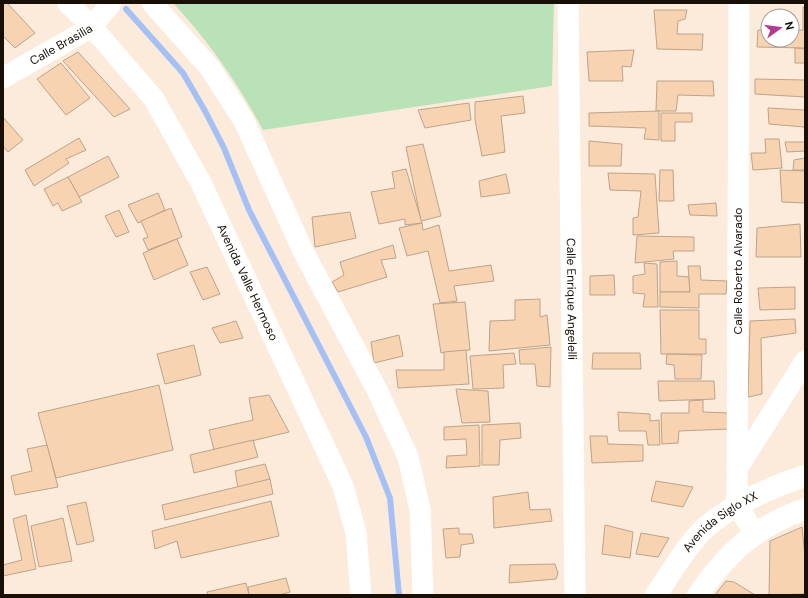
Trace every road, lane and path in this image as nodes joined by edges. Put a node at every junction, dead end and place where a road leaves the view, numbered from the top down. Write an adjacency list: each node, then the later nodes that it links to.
1 (68, 3): 6 (street, Avenida Valle Hermoso)
2 (111, 3): 6 (street, Calle Brasilia)
3 (152, 3): 15 (street)
4 (568, 3): 16 (street, Calle Enrique Angelelli)
5 (739, 3): 9 (street, Calle Roberto Alvarado)
6 (92, 27): 7 (street, Calle Brasilia); 14 (street, Avenida Valle Hermoso)
7 (3, 78)
8 (805, 361): 9 (street)
9 (737, 469): 11 (street, Calle Roberto Alvarado)
10 (805, 476): 11 (highway, Avenida Siglo XX)
11 (737, 505): 13 (street); 17 (highway, Avenida Siglo XX)
12 (805, 509): 13 (highway)
13 (755, 534): 18 (highway)
14 (361, 595)
15 (423, 595)
16 (575, 595)
17 (656, 595)
18 (698, 595)

